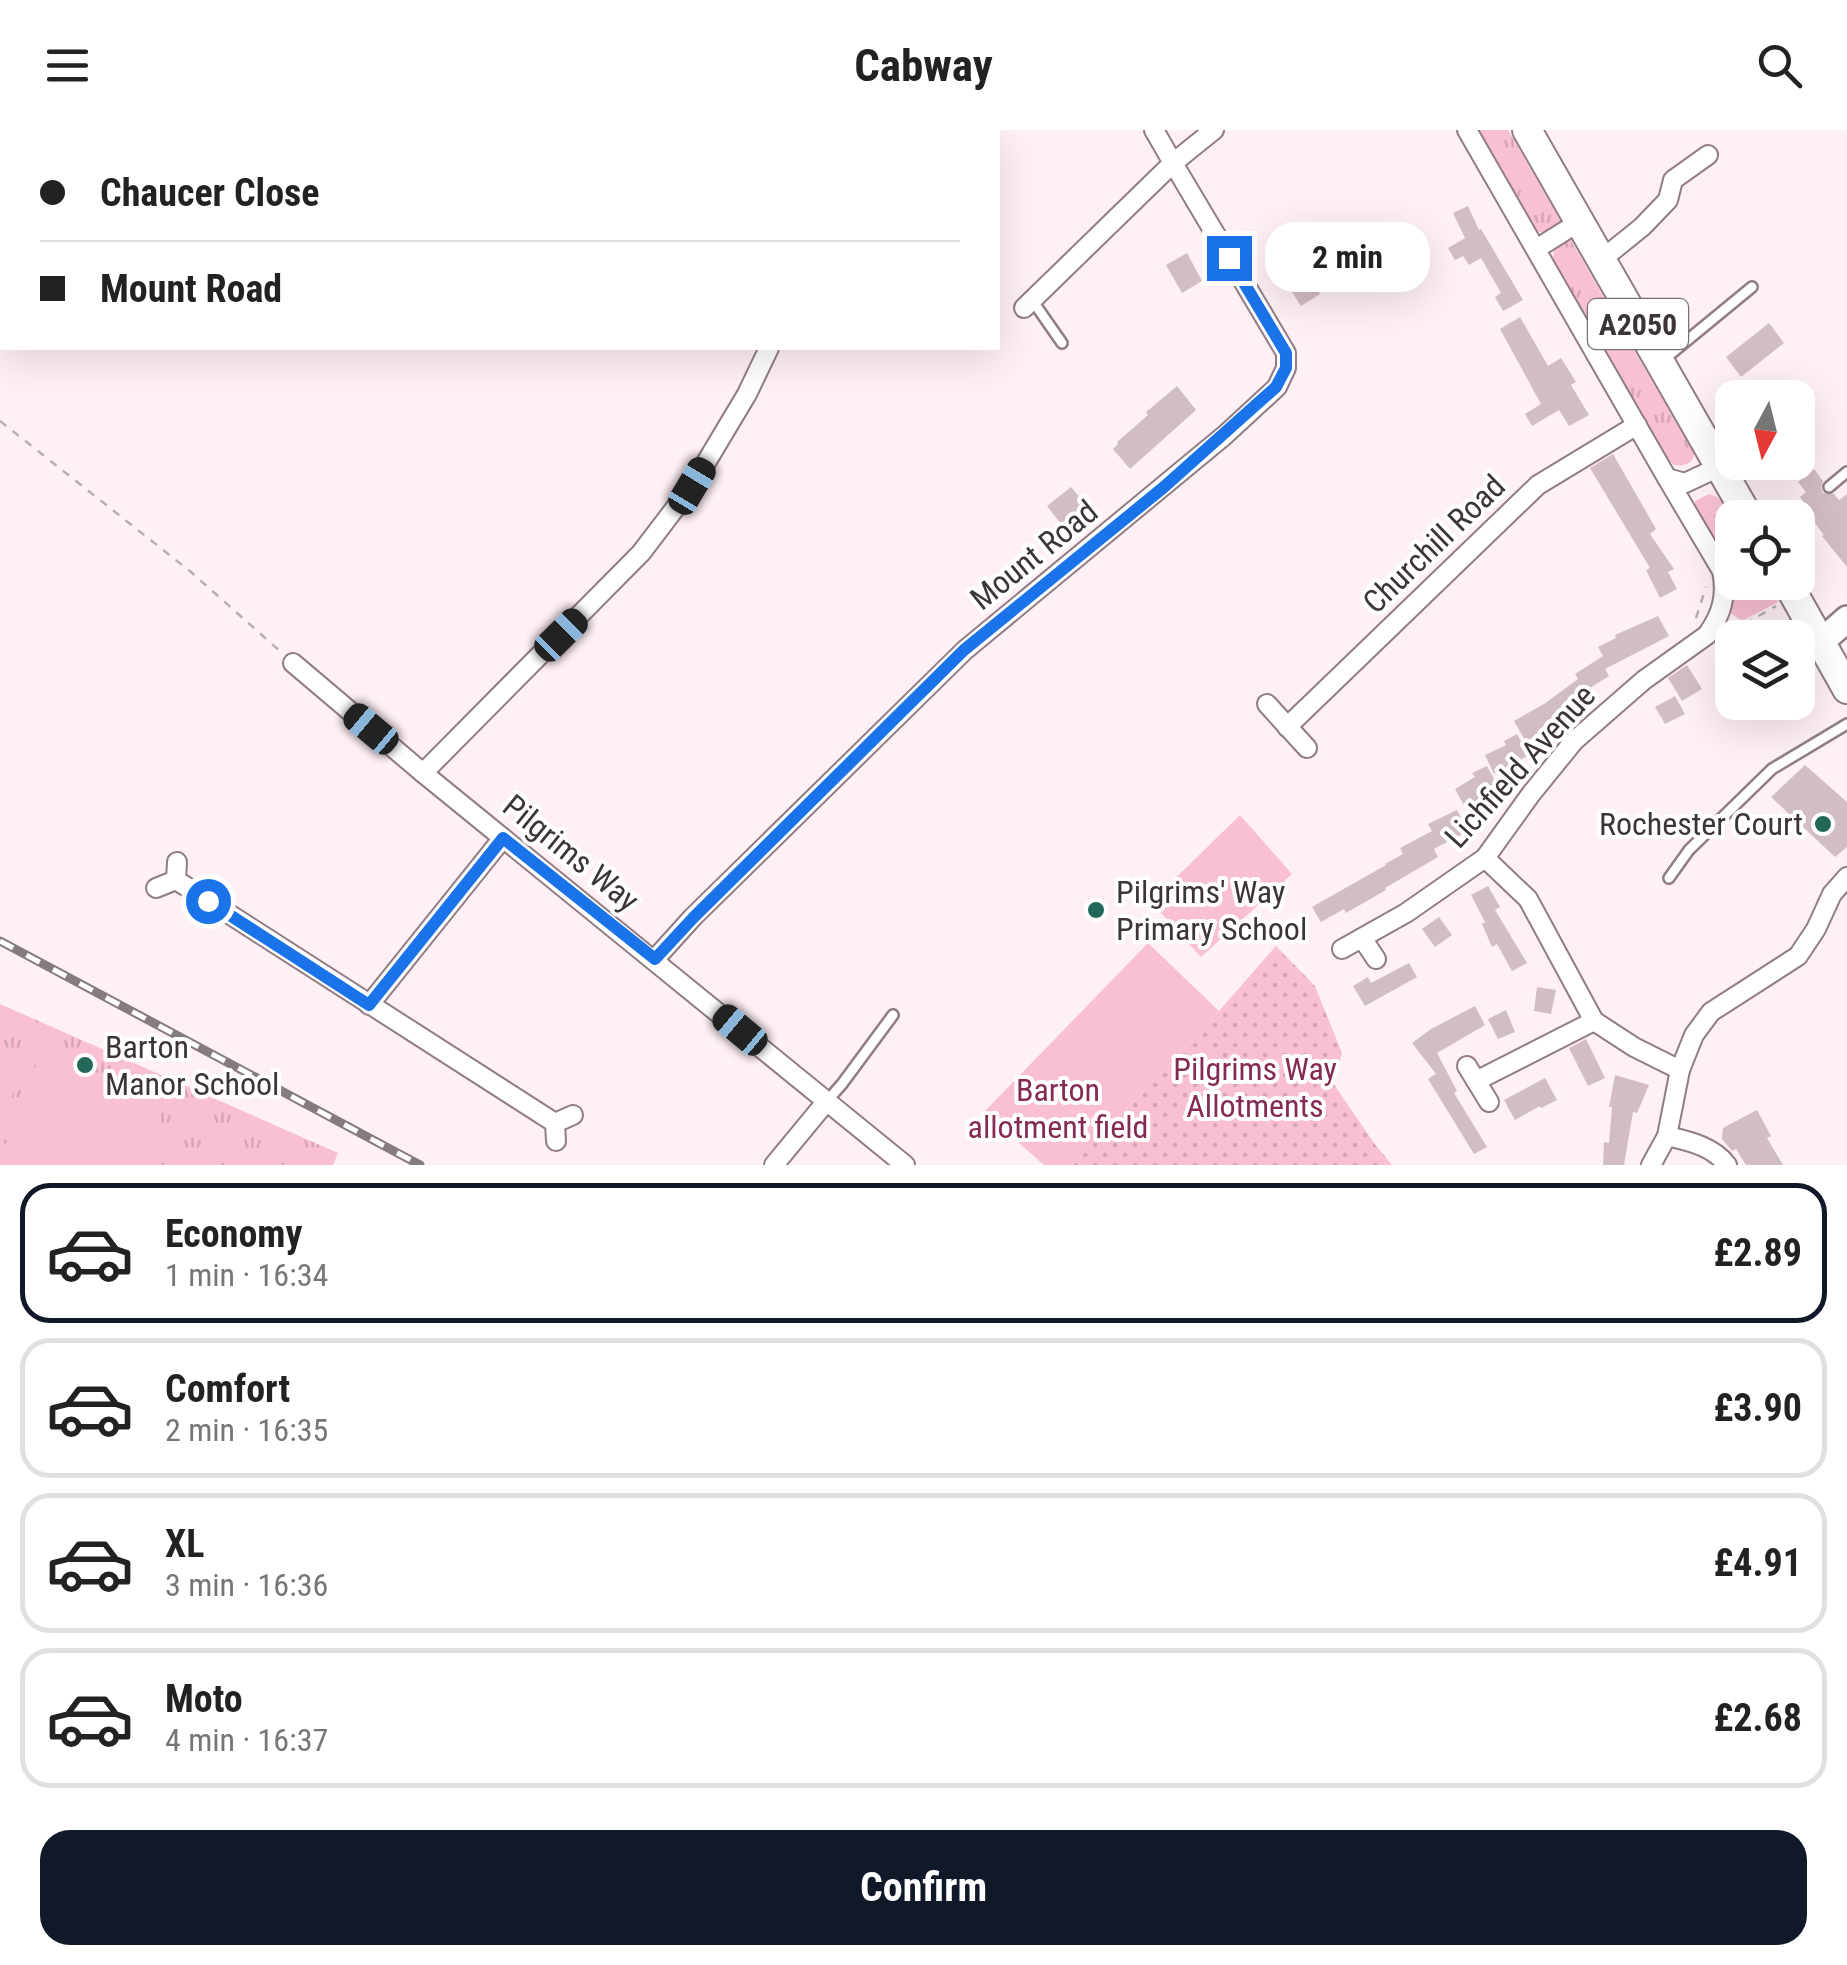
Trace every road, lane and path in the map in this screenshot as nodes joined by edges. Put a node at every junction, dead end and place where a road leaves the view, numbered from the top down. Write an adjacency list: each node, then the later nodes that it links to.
1 (1154, 130): 6 (street, Mount Road)
2 (1214, 130): 6 (street)
3 (1467, 130): 8 (street)
4 (1530, 131): 7 (main road, A2050)
5 (1708, 155): 9 (street)
6 (1173, 163): 11 (street); 44 (street, Mount Road)
7 (1579, 222): 8 (street); 9 (main road, A2050)
8 (1536, 249): 16 (street)
9 (1601, 260): 14 (main road, A2050)
10 (1752, 287): 14 (lane)
11 (1028, 304): 12 (lane)
12 (1062, 344)
13 (768, 350): 36 (street)
14 (1660, 362): 17 (main road, A2050)
15 (0, 421): 30 (path)
16 (1638, 425): 20 (street); 34 (street, Churchill Road)
17 (1715, 459)
18 (1715, 467): 20 (street)
19 (1847, 472): 21 (lane)
20 (1676, 481): 22 (street)
21 (1829, 487)
22 (1715, 557): 29 (path)
23 (1724, 600): 27 (street)
24 (1774, 600): 27 (path)
25 (1796, 600): 28 (main road)
26 (1847, 619): 28 (main road)
27 (1707, 635): 29 (street, Lichfield Avenue)
28 (1820, 642): 31 (main road)
29 (1687, 650): 38 (street, Lichfield Avenue)
30 (293, 663): 36 (street, Pilgrims Way)
31 (1847, 688)
32 (1267, 704): 34 (street)
33 (1847, 724): 40 (lane)
34 (1288, 726): 35 (street)
35 (1307, 748)
36 (423, 773): 37 (street, Pilgrims Way)
37 (503, 838): 44 (street, Pilgrims Way); 46 (street)
38 (1485, 858): 42 (street, Lichfield Avenue); 48 (street)
39 (1847, 877): 49 (street)
40 (1668, 878)
41 (156, 888): 46 (street)
42 (1362, 938): 43 (street, Lichfield Avenue); 45 (street)
43 (1342, 950)
44 (655, 959): 50 (street, Pilgrims Way)
45 (1376, 959)
46 (369, 1005): 52 (street)
47 (893, 1014): 50 (lane)
48 (1594, 1021): 49 (street); 51 (street)
49 (1680, 1070): 53 (street)
50 (826, 1102): 54 (street); 55 (street, Pilgrims Way)
51 (1489, 1102)
52 (561, 1126)
53 (1667, 1136): 56 (street); 57 (street)
54 (774, 1165)
55 (906, 1165)
56 (1651, 1165)
57 (1727, 1165)

